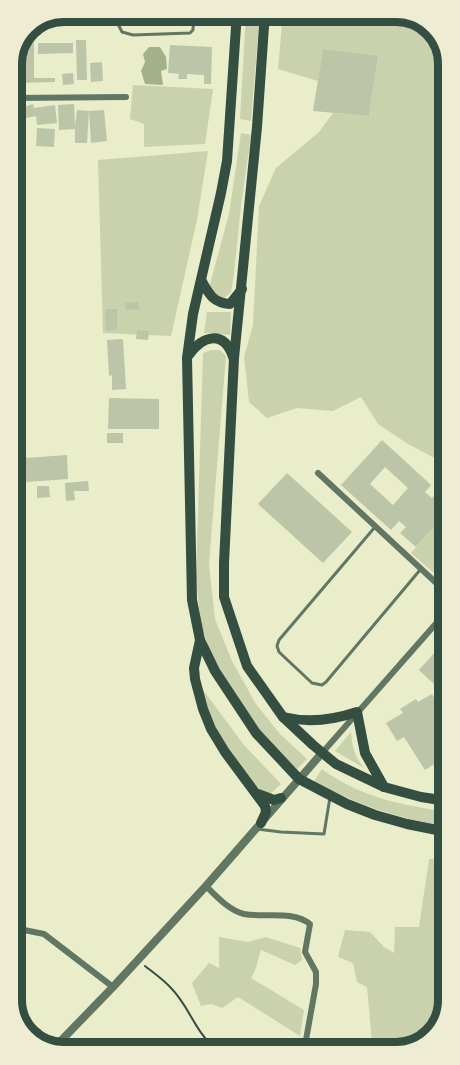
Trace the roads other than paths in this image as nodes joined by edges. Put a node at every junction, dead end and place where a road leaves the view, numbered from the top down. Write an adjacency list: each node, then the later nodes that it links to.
1 (118, 23): 2 (lane)
2 (193, 23)
3 (236, 23): 7 (main road)
4 (264, 23): 8 (main road)
5 (126, 97): 6 (street)
6 (23, 98)
7 (201, 280): 8 (main road); 9 (main road)
8 (242, 288): 10 (main road)
9 (187, 358): 10 (main road); 16 (main road)
10 (234, 358): 18 (main road)
11 (318, 473): 12 (street)
12 (376, 526): 13 (street); 13 (lane)
13 (421, 569): 14 (street)
14 (438, 585)
15 (438, 621): 17 (street)
16 (200, 640): 20 (main road); 22 (main road)
17 (357, 712): 18 (main road); 19 (street); 21 (main road)
18 (283, 717): 19 (main road)
19 (322, 753): 20 (street); 21 (main road)
20 (298, 779): 23 (main road); 24 (street)
21 (384, 787): 25 (main road)
22 (257, 794): 24 (main road); 26 (main road)
23 (330, 796): 26 (lane); 27 (main road)
24 (281, 798): 26 (street)
25 (438, 800)
26 (258, 826): 28 (street)
27 (438, 830)
28 (206, 886): 30 (street); 32 (street)
29 (22, 930): 30 (street)
30 (113, 987): 31 (street)
31 (60, 1042)
32 (306, 1042)

